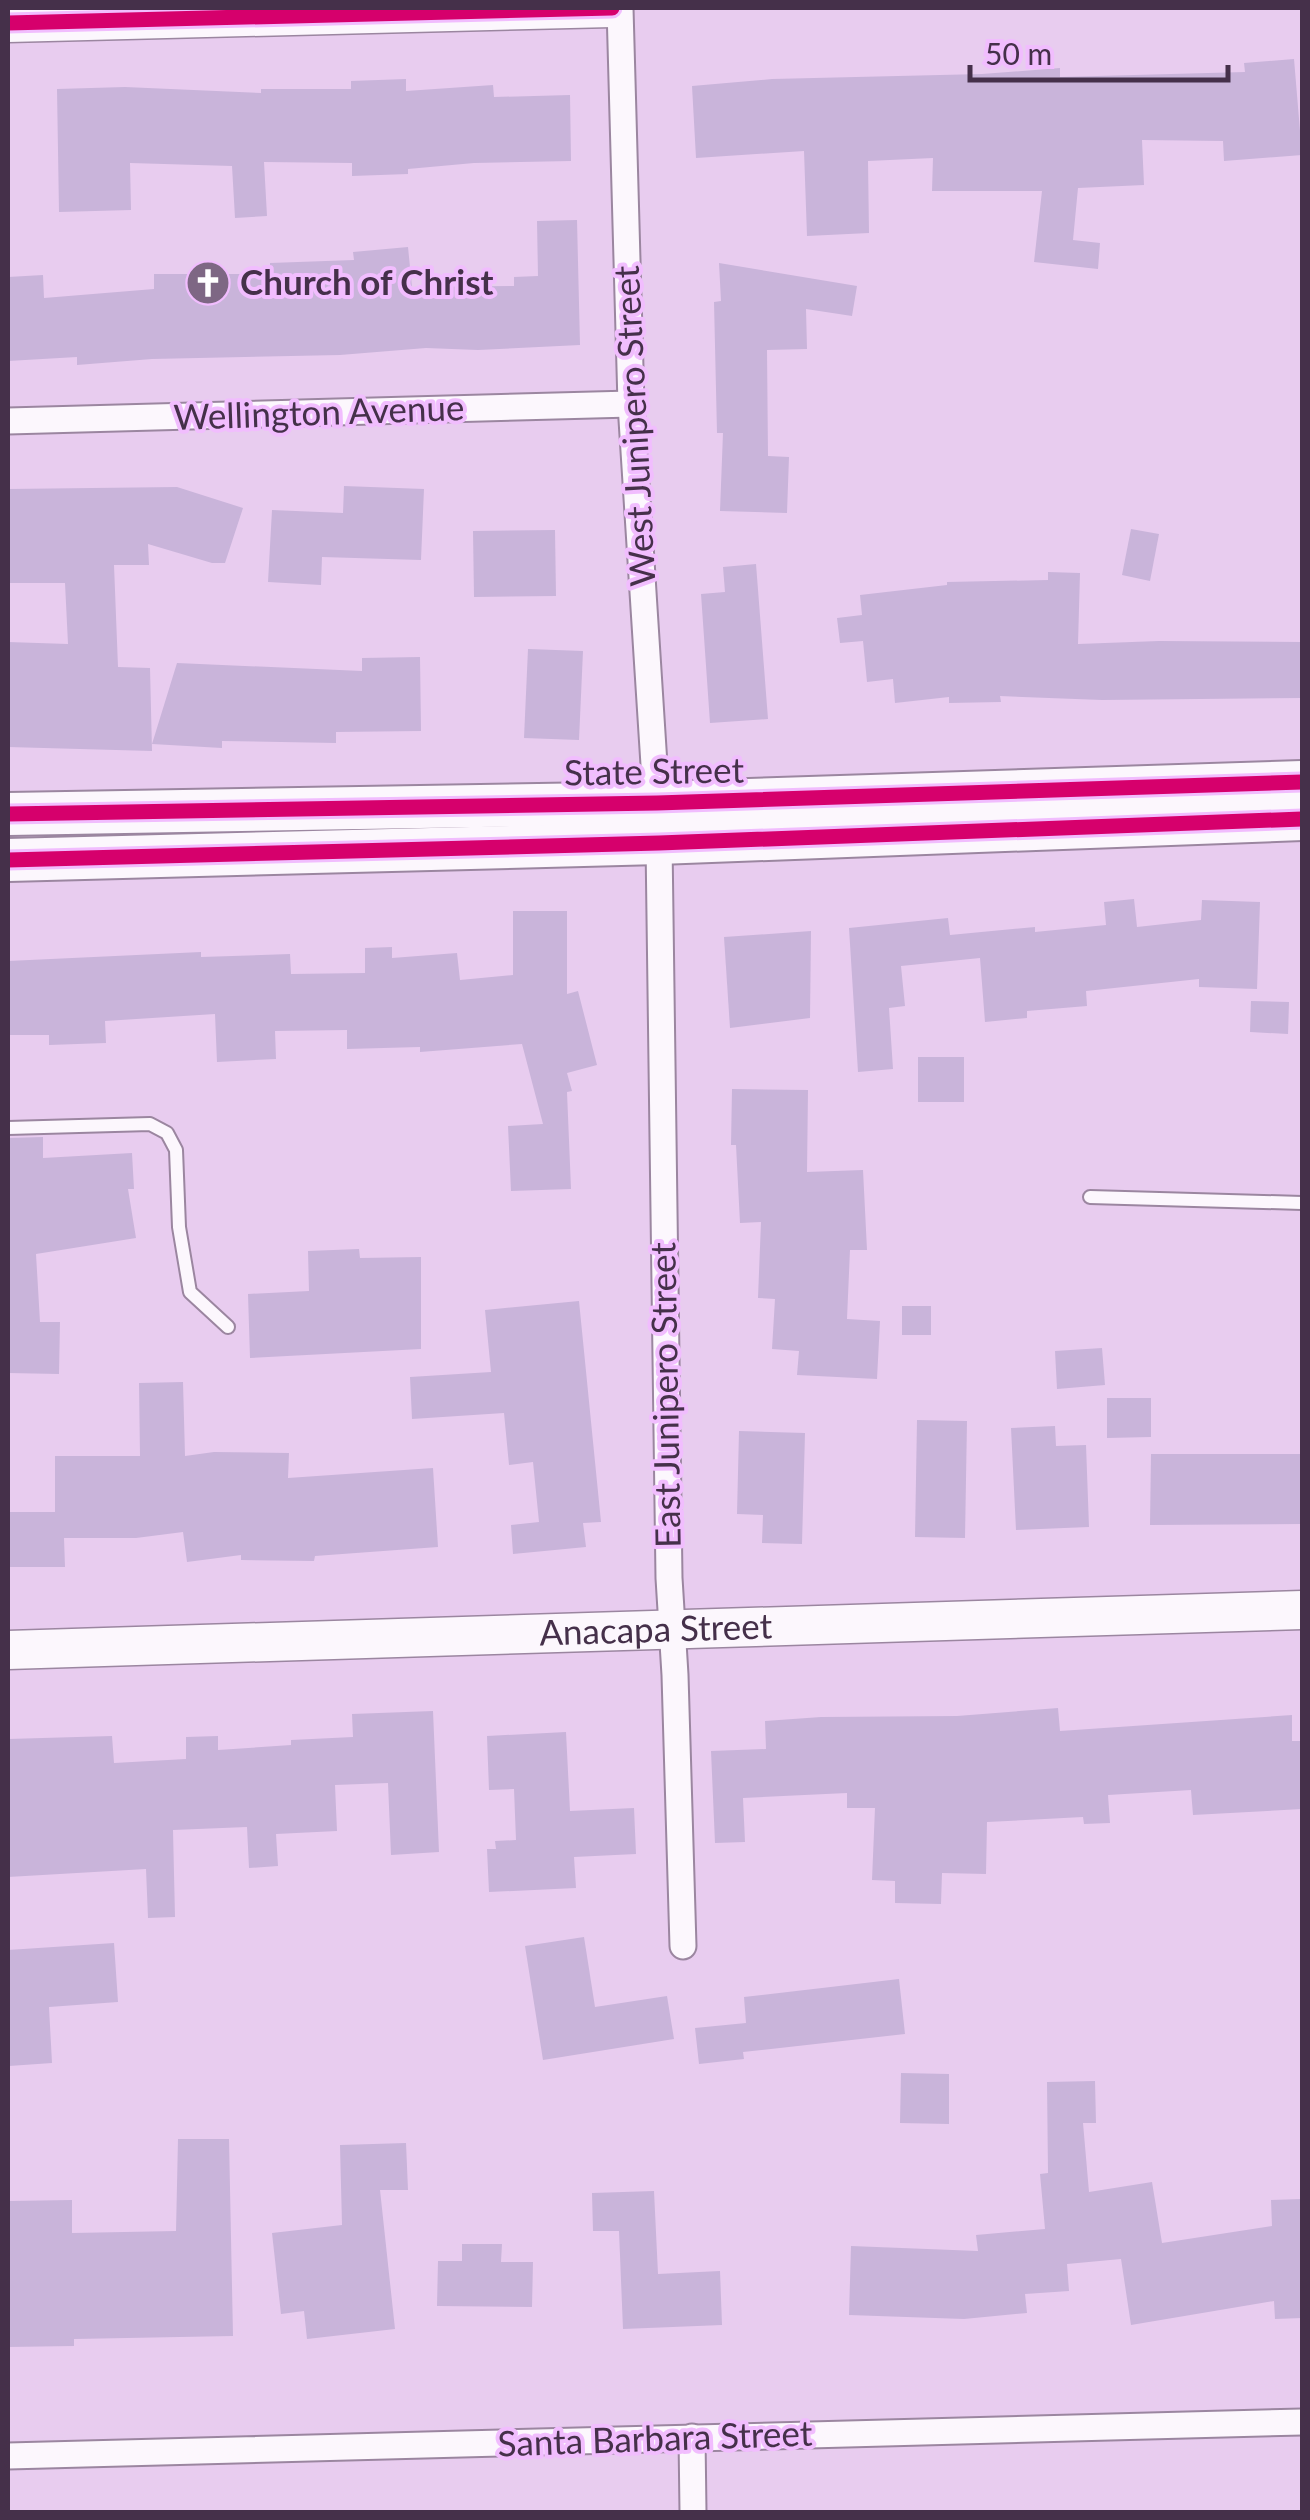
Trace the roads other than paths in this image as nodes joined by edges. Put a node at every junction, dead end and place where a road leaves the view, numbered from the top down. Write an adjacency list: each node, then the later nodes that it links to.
1 (612, 8): 3 (street)
2 (620, 8): 4 (street, West Junipero Street)
3 (8, 23)
4 (631, 404): 5 (street, Wellington Avenue); 10 (street, West Junipero Street)
5 (8, 421)
6 (1302, 782): 7 (main road, State Street)
7 (1045, 809): 9 (main road, State Street); 10 (main road, State Street)
8 (8, 814): 11 (main road, State Street)
9 (1302, 819)
10 (658, 823): 11 (main road, State Street); 18 (street, East Junipero Street)
11 (250, 832): 12 (main road, State Street)
12 (8, 860)
13 (8, 1128): 16 (lane)
14 (1090, 1197): 15 (lane)
15 (1302, 1203)
16 (228, 1327)
17 (1302, 1610): 18 (street, Anacapa Street)
18 (672, 1628): 19 (street, Anacapa Street); 20 (street, East Junipero Street)
19 (8, 1650)
20 (683, 1946)
21 (1302, 2422): 22 (street, Santa Barbara Street)
22 (692, 2438): 23 (street, Santa Barbara Street); 24 (street)
23 (8, 2456)
24 (693, 2512)

